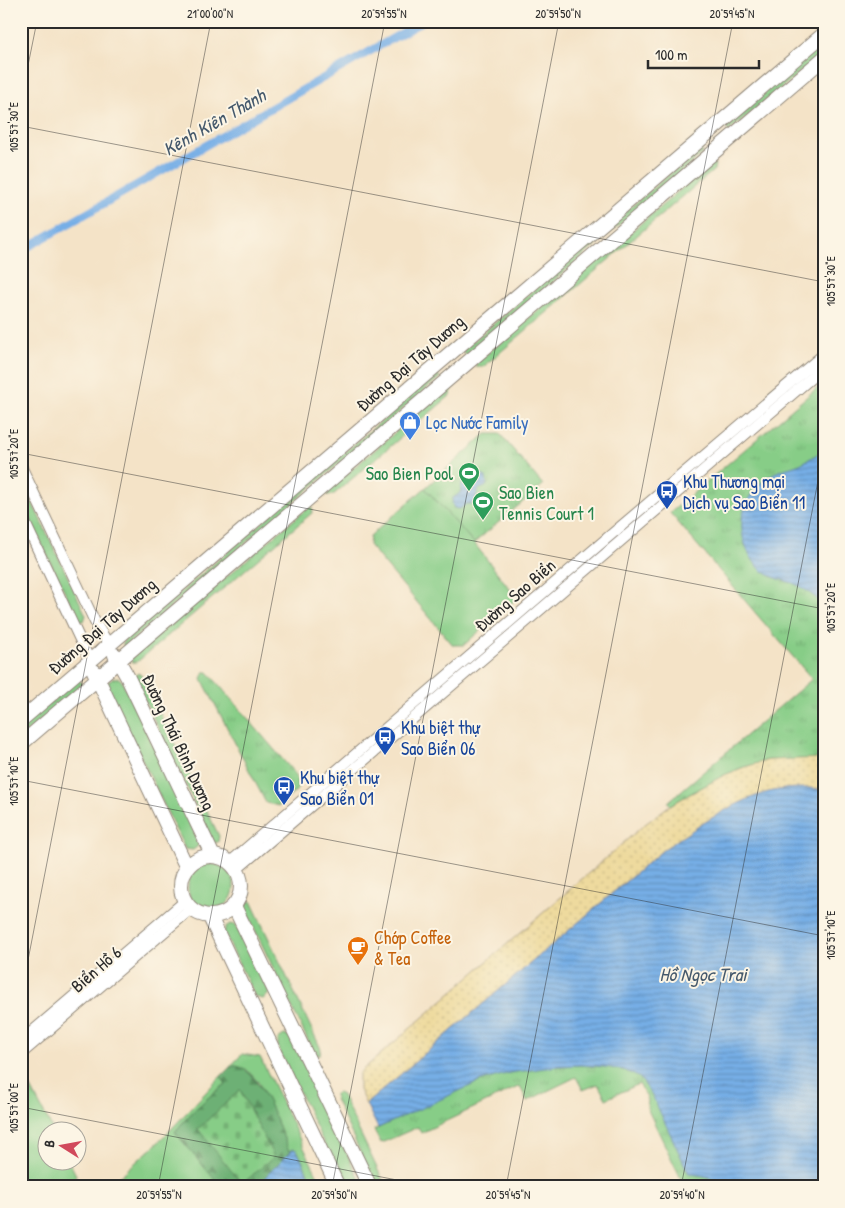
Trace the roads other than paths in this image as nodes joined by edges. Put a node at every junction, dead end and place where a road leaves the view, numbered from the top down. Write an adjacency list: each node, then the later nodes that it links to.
1 (824, 34): 8 (main road, Đường Đại Tây Dương)
2 (824, 58): 9 (main road, Đường Đại Tây Dương)
3 (824, 354): 5 (street, Đường Sao Biển)
4 (824, 367): 5 (street, Đường Sao Biển)
5 (794, 386): 15 (street, Đường Sao Biển)
6 (21, 466): 8 (street)
7 (21, 514): 10 (street)
8 (109, 645): 9 (main road, Đường Thái Bình Dương); 10 (main road, Đường Đại Tây Dương)
9 (119, 660): 11 (main road, Đường Đại Tây Dương); 14 (main road, Đường Thái Bình Dương)
10 (90, 661): 11 (main road); 12 (main road, Đường Đại Tây Dương)
11 (98, 678): 13 (main road, Đường Đại Tây Dương); 16 (main road)
12 (21, 720)
13 (21, 744)
14 (213, 856): 15 (main road); 16 (main road)
15 (233, 866): 18 (main road)
16 (187, 868): 17 (main road)
17 (188, 905): 19 (main road); 20 (street, Biển Hồ 6); 21 (street, Biển Hồ 6)
18 (234, 906): 19 (main road); 23 (main road)
19 (210, 917): 22 (main road)
20 (21, 1041)
21 (21, 1054)
22 (338, 1187)
23 (370, 1187)

